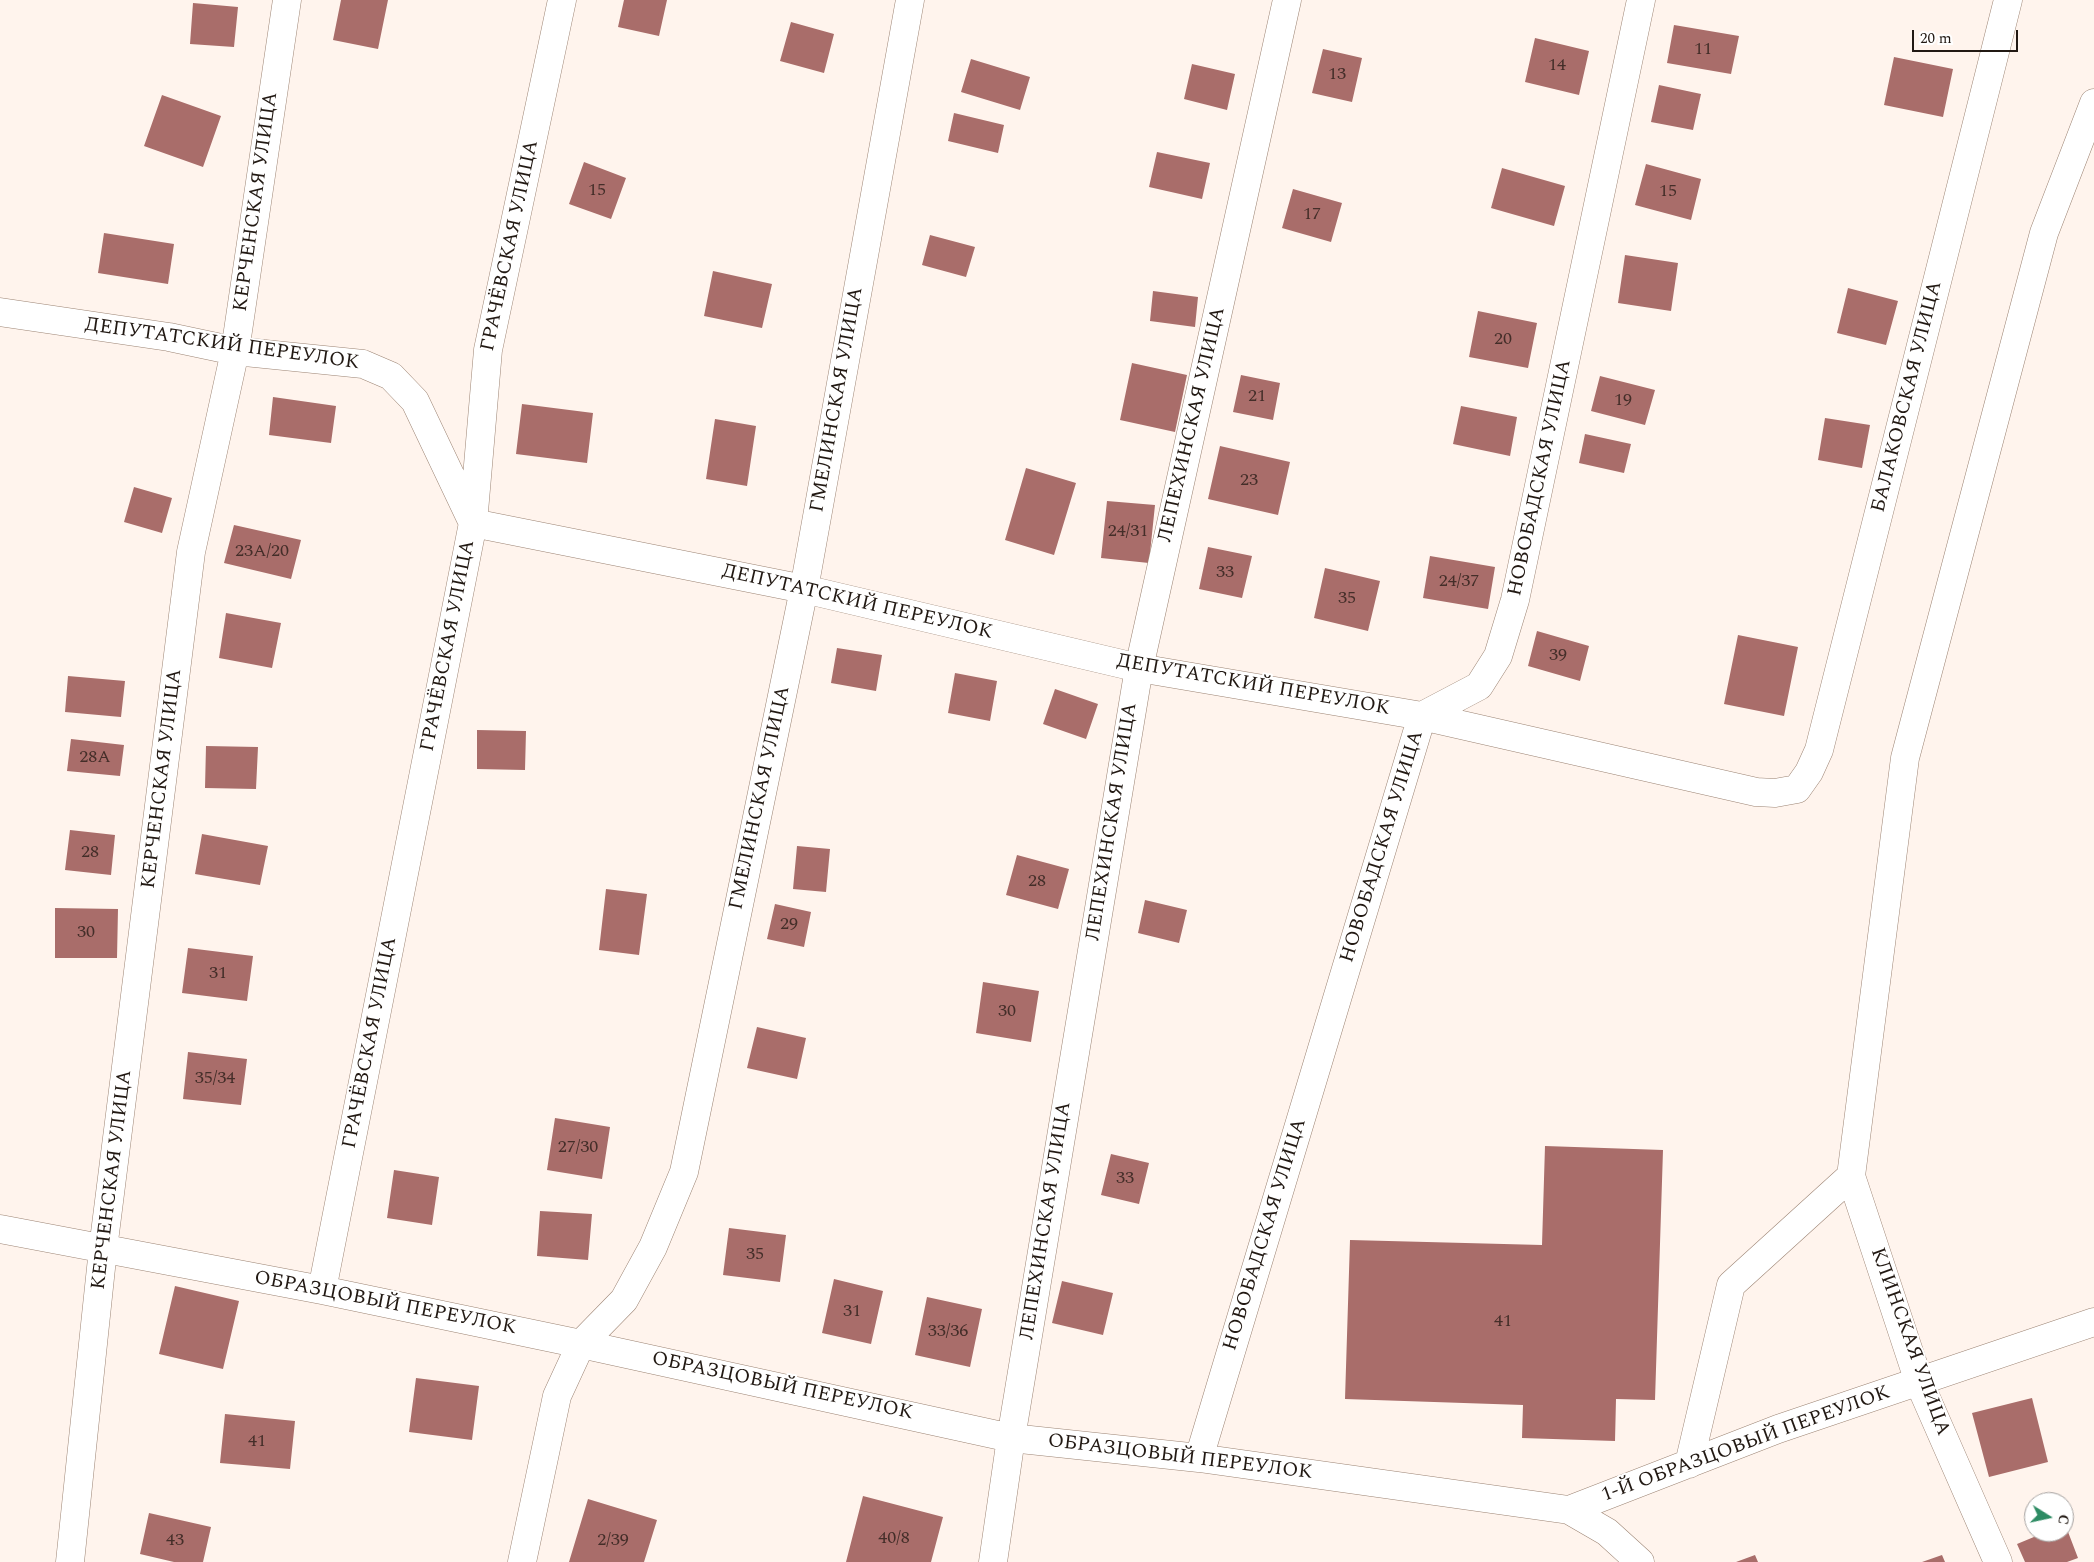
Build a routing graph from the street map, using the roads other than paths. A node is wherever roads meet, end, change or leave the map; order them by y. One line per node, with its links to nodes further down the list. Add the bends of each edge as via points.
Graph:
1 (287, 0): 10 (street, КЕРЧЕНСКАЯ УЛИЦА)
2 (562, 0): 11 (street, ГРАЧЁВСКАЯ УЛИЦА, via 488,350)
3 (910, 0): 12 (street, ГМЕЛИНСКАЯ УЛИЦА)
4 (1287, 0): 13 (street, ЛЕПЕХИНСКАЯ УЛИЦА)
5 (1641, 0): 14 (street, НОВОБАДСКАЯ УЛИЦА, via 1515,600 1498,656 1479,686)
6 (2008, 0): 15 (street, БАЛАКОВСКАЯ УЛИЦА, via 1819,750)
7 (2094, 103): 8 (street)
8 (2083, 151): 16 (street, via 2044,233 1905,758)
9 (0, 312): 10 (street, ДЕПУТАТСКИЙ ПЕРЕУЛОК, via 169,337)
10 (235, 351): 11 (street, ДЕПУТАТСКИЙ ПЕРЕУЛОК, via 363,364 391,376 415,401); 18 (street, КЕРЧЕНСКАЯ УЛИЦА, via 191,552)
11 (473, 523): 12 (street, ДЕПУТАТСКИЙ ПЕРЕУЛОК); 19 (street, ГРАЧЁВСКАЯ УЛИЦА)
12 (804, 589): 13 (street, ДЕПУТАТСКИЙ ПЕРЕУЛОК); 21 (street, ГМЕЛИНСКАЯ УЛИЦА, via 684,1172 653,1247 624,1300)
13 (1139, 668): 14 (street, ДЕПУТАТСКИЙ ПЕРЕУЛОК); 23 (street, ЛЕПЕХИНСКАЯ УЛИЦА)
14 (1422, 716): 15 (street, ДЕПУТАТСКИЙ ПЕРЕУЛОК, via 1756,792 1776,794); 24 (street, НОВОБАДСКАЯ УЛИЦА)
15 (1797, 789)
16 (1851, 1176): 22 (street, КЛИНСКАЯ УЛИЦА); 25 (street, via 1731,1285)
17 (0, 1229): 18 (street, ОБРАЗЦОВЫЙ ПЕРЕУЛОК)
18 (104, 1249): 19 (street, ОБРАЗЦОВЫЙ ПЕРЕУЛОК); 27 (street, КЕРЧЕНСКАЯ УЛИЦА)
19 (322, 1290): 21 (street, ОБРАЗЦОВЫЙ ПЕРЕУЛОК)
20 (2094, 1322): 22 (street, 1-Й ОБРАЗЦОВЫЙ ПЕРЕУЛОК)
21 (581, 1344): 23 (street, ОБРАЗЦОВЫЙ ПЕРЕУЛОК); 28 (street, ГМЕЛИНСКАЯ УЛИЦА, via 557,1396)
22 (1919, 1382): 25 (street, 1-Й ОБРАЗЦОВЫЙ ПЕРЕУЛОК, via 1778,1429); 31 (street, КЛИНСКАЯ УЛИЦА)
23 (1011, 1438): 24 (street, ОБРАЗЦОВЫЙ ПЕРЕУЛОК); 29 (street, ЛЕПЕХИНСКАЯ УЛИЦА)
24 (1198, 1458): 26 (street, ОБРАЗЦОВЫЙ ПЕРЕУЛОК)
25 (1689, 1464): 26 (street, 1-Й ОБРАЗЦОВЫЙ ПЕРЕУЛОК)
26 (1569, 1510): 30 (street, via 1607,1532)
27 (70, 1562)
28 (522, 1562)
29 (993, 1562)
30 (1640, 1562)
31 (1998, 1562)

